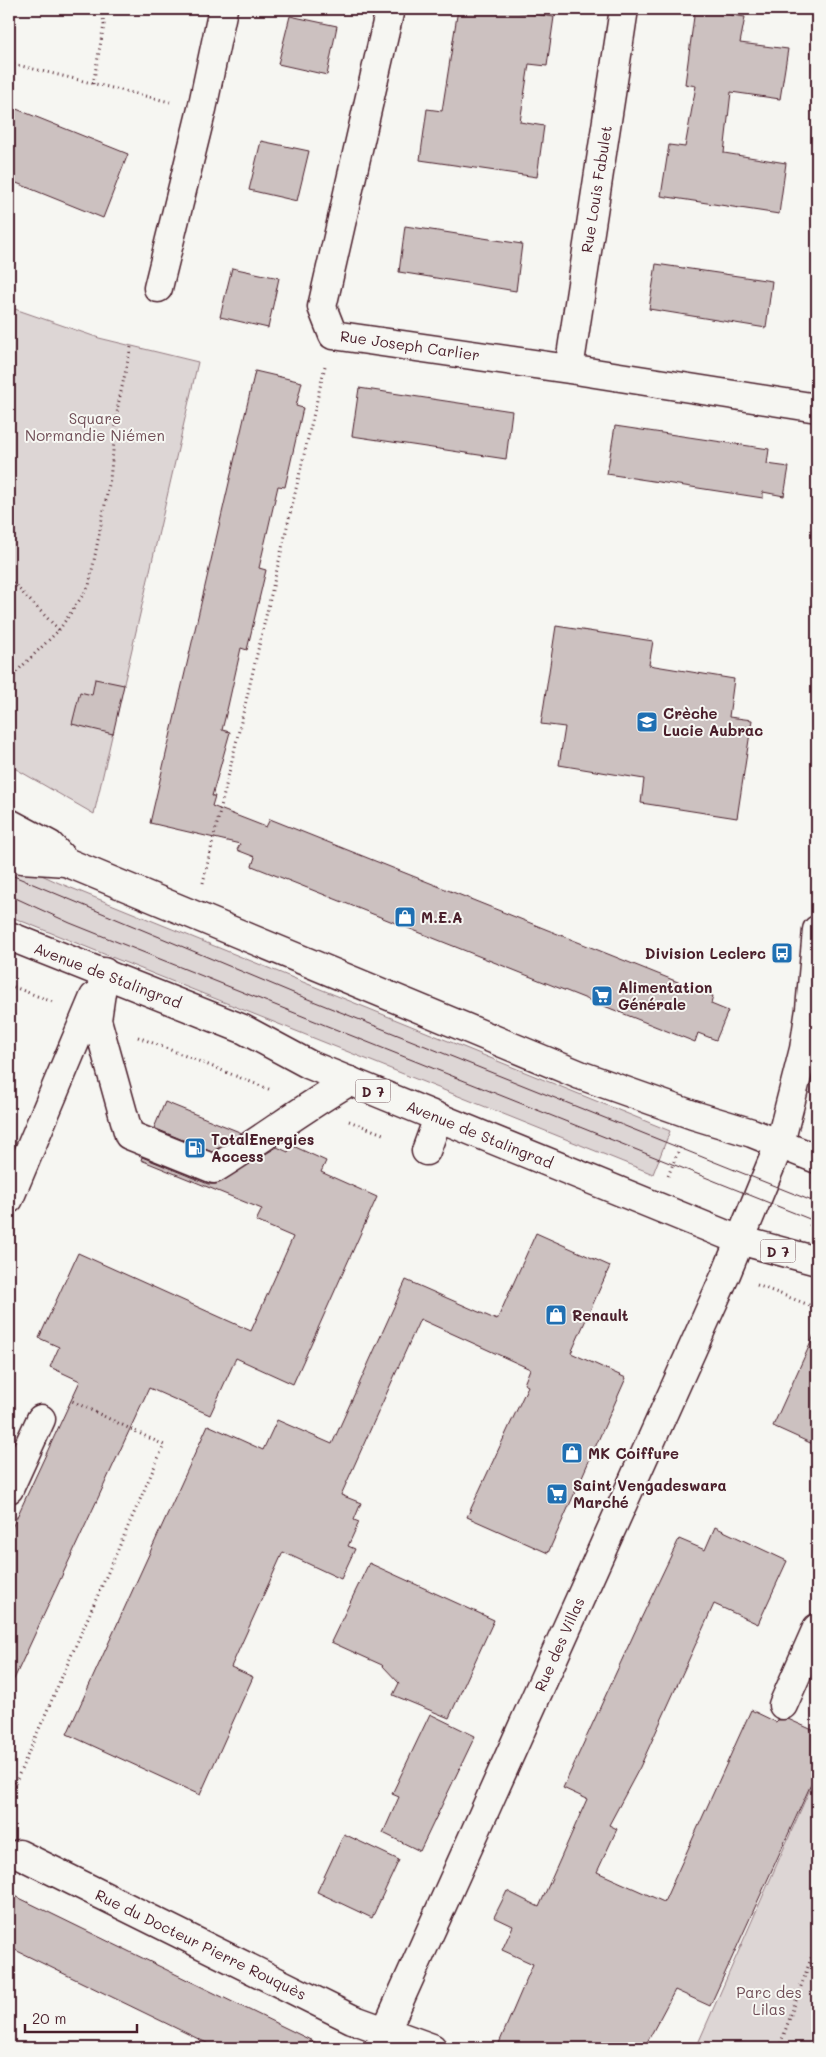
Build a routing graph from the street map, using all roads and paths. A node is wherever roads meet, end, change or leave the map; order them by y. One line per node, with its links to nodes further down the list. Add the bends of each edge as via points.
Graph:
1 (102, 9): 6 (path, via 104,24)
2 (222, 9): 7 (street)
3 (390, 9): 9 (street, Rue Joseph Carlier, via 322,307)
4 (624, 9): 11 (street, Rue Louis Fabulet)
5 (9, 63): 6 (path)
6 (93, 84): 7 (path)
7 (202, 109): 8 (street)
8 (158, 288)
9 (333, 335): 11 (street, Rue Joseph Carlier); 19 (path)
10 (132, 347): 14 (path, via 118,406 110,479 89,586)
11 (569, 369): 12 (street, Rue Joseph Carlier)
12 (817, 408)
13 (9, 579): 14 (path)
14 (59, 630): 15 (path)
15 (9, 679)
16 (9, 823): 18 (street, via 50,844)
17 (9, 852): 18 (street, via 22,859)
18 (66, 862): 19 (street)
19 (196, 915): 24 (street, via 580,1075)
20 (817, 930): 26 (street, Rue des Villas, via 804,1049)
21 (9, 936): 22 (street, Avenue de Stalingrad / D 7)
22 (104, 972): 23 (street, Avenue de Stalingrad / D 7, via 243,1029 310,1065); 23 (street, via 97,1020 129,1135 214,1169 271,1134 309,1105); 29 (street)
23 (350, 1082): 25 (street, Avenue de Stalingrad / D 7)
24 (693, 1115): 26 (street); 30 (path)
25 (438, 1118): 27 (street); 30 (street, Avenue de Stalingrad / D 7)
26 (780, 1143): 28 (street); 31 (street, Rue des Villas)
27 (426, 1151)
28 (817, 1159)
29 (9, 1198)
30 (656, 1206): 31 (street, Avenue de Stalingrad / D 7)
31 (739, 1240): 32 (street, Avenue de Stalingrad / D 7); 42 (street, Rue des Villas)
32 (817, 1261)
33 (41, 1419): 34 (street); 37 (path, via 54,1393 164,1445)
34 (9, 1489)
35 (817, 1628): 36 (street)
36 (783, 1705)
37 (9, 1797)
38 (19, 1854): 42 (street, Rue du Docteur Pierre Rouquès, via 352,2019)
39 (817, 1930): 40 (path)
40 (814, 1950): 41 (path); 44 (path)
41 (817, 1954)
42 (382, 2039): 43 (street, Rue du Docteur Pierre Rouquès)
43 (432, 2048)
44 (780, 2048)

